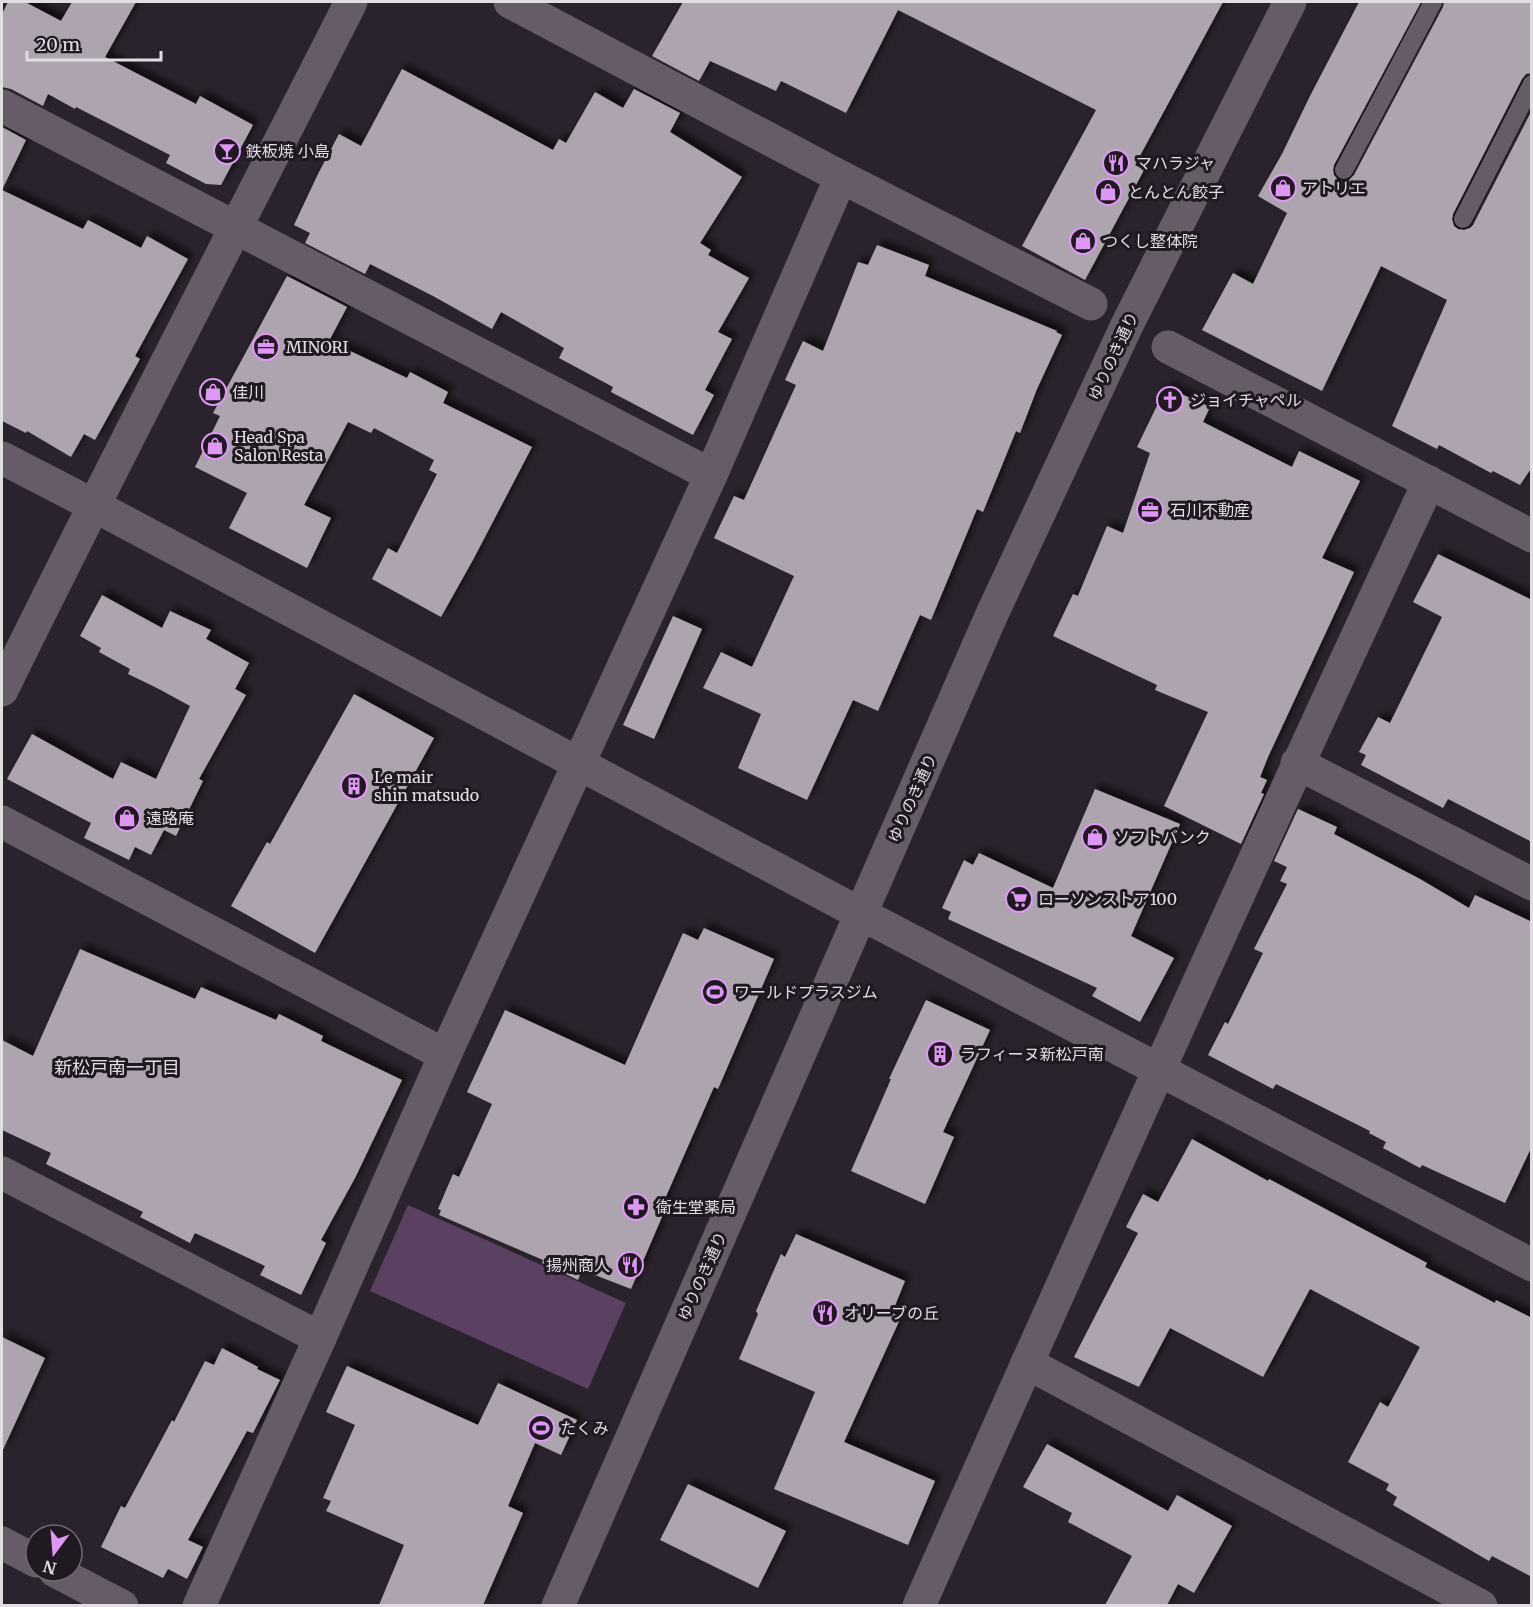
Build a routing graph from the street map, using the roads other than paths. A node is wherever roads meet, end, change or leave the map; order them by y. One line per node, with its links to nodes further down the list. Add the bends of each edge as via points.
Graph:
1 (351, 2): 10 (street)
2 (510, 2): 8 (street)
3 (1290, 2): 23 (street, ゆりのき通り, via 1128,323 992,614)
4 (1433, 2): 7 (lane)
5 (1532, 84): 9 (lane)
6 (2, 106): 10 (street)
7 (1344, 170)
8 (841, 177): 11 (street); 14 (street)
9 (1463, 219)
10 (236, 228): 14 (street); 16 (street)
11 (1091, 304)
12 (1168, 347): 15 (street)
13 (2, 458): 16 (street)
14 (711, 475): 19 (street)
15 (1429, 482): 17 (street); 20 (street)
16 (93, 505): 18 (street); 19 (street)
17 (1532, 536)
18 (2, 690)
19 (580, 763): 23 (street); 24 (street)
20 (1297, 763): 22 (street); 25 (street)
21 (2, 822): 24 (street)
22 (1532, 884)
23 (861, 914): 25 (street); 35 (street, ゆりのき通り)
24 (445, 1055): 28 (street)
25 (1159, 1069): 27 (street); 29 (street)
26 (2, 1173): 28 (street)
27 (1532, 1264)
28 (320, 1338): 34 (street)
29 (1027, 1363): 36 (street); 37 (street)
30 (2, 1543): 31 (street)
31 (24, 1555)
32 (80, 1583): 33 (street)
33 (123, 1605)
34 (199, 1605)
35 (558, 1605)
36 (919, 1605)
37 (1480, 1605)

